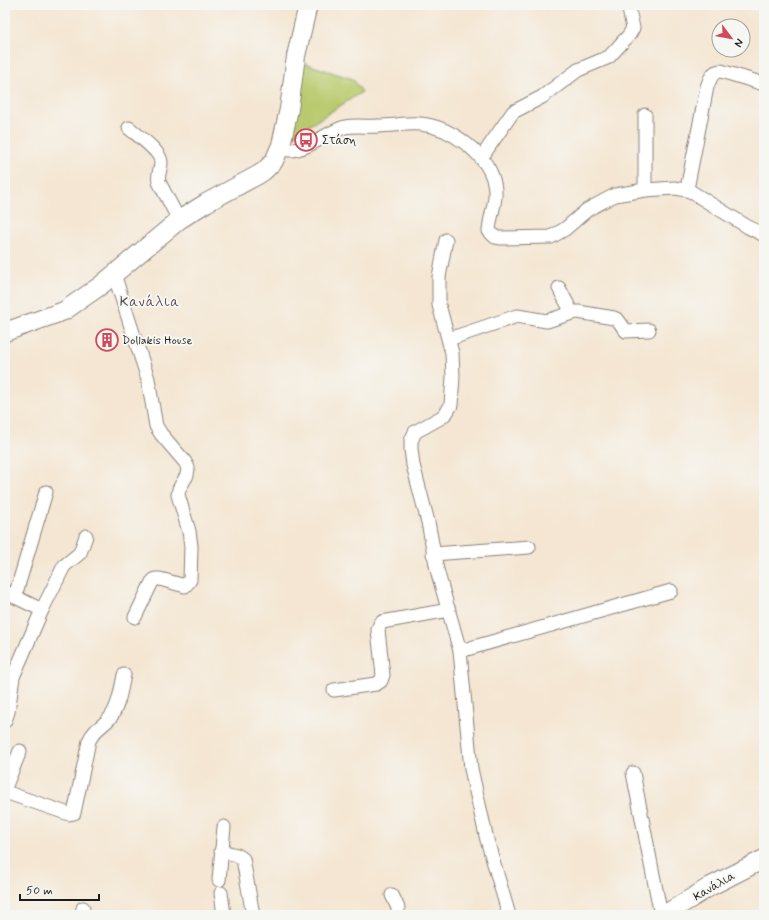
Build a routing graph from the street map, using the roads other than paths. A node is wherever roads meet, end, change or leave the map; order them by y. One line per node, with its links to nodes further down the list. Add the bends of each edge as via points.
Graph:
1 (308, 5): 6 (street, via 296,56 289,109)
2 (628, 5): 7 (street, via 633,28 609,57 578,70 542,97 513,112)
3 (764, 84): 8 (street, via 721,71 712,75 707,87)
4 (645, 115): 9 (street)
5 (129, 128): 10 (street, via 159,155 159,182)
6 (280, 149): 7 (street, via 301,148 348,127 420,124 455,135); 10 (street, via 274,161 264,171)
7 (481, 158): 9 (street, via 491,172 496,194 489,231 500,238 551,237 608,198)
8 (687, 189): 9 (street); 11 (street)
9 (646, 190)
10 (179, 220): 13 (street)
11 (764, 235)
12 (446, 240): 18 (street, via 439,277 439,298 440,312)
13 (114, 274): 17 (street, via 64,311); 27 (street, via 148,379 156,426 188,471 178,489 178,495 189,531 190,580 185,586 155,579)
14 (558, 288): 15 (street)
15 (572, 313): 16 (street, via 612,317 618,320 626,331); 18 (street, via 547,321 517,316)
16 (649, 330)
17 (5, 332)
18 (449, 339): 22 (street, via 453,358 451,405 442,417 415,432 410,449)
19 (46, 492): 24 (street)
20 (86, 536): 25 (street, via 80,553 64,566)
21 (529, 547): 22 (street)
22 (433, 554): 26 (street)
23 (671, 591): 28 (street)
24 (10, 594): 25 (street)
25 (42, 610): 31 (street, via 13,677)
26 (449, 610): 28 (street); 30 (street, via 382,622 378,630 383,675 381,681 376,684)
27 (135, 617)
28 (460, 651): 43 (street, via 471,769 487,840)
29 (124, 675): 35 (street, via 114,711 89,741 74,813 69,814)
30 (334, 690)
31 (5, 721)
32 (20, 751): 34 (street)
33 (633, 773): 44 (street)
34 (5, 788)
35 (5, 792)
36 (224, 827): 37 (street)
37 (221, 851): 40 (street, via 220,887); 41 (street, via 242,859)
38 (764, 859): 45 (street, Κανάλια, via 711,886)
39 (392, 895): 42 (street, via 398,908)
40 (224, 915)
41 (253, 915)
42 (398, 915)
43 (509, 915)
44 (660, 915)
45 (664, 915)

